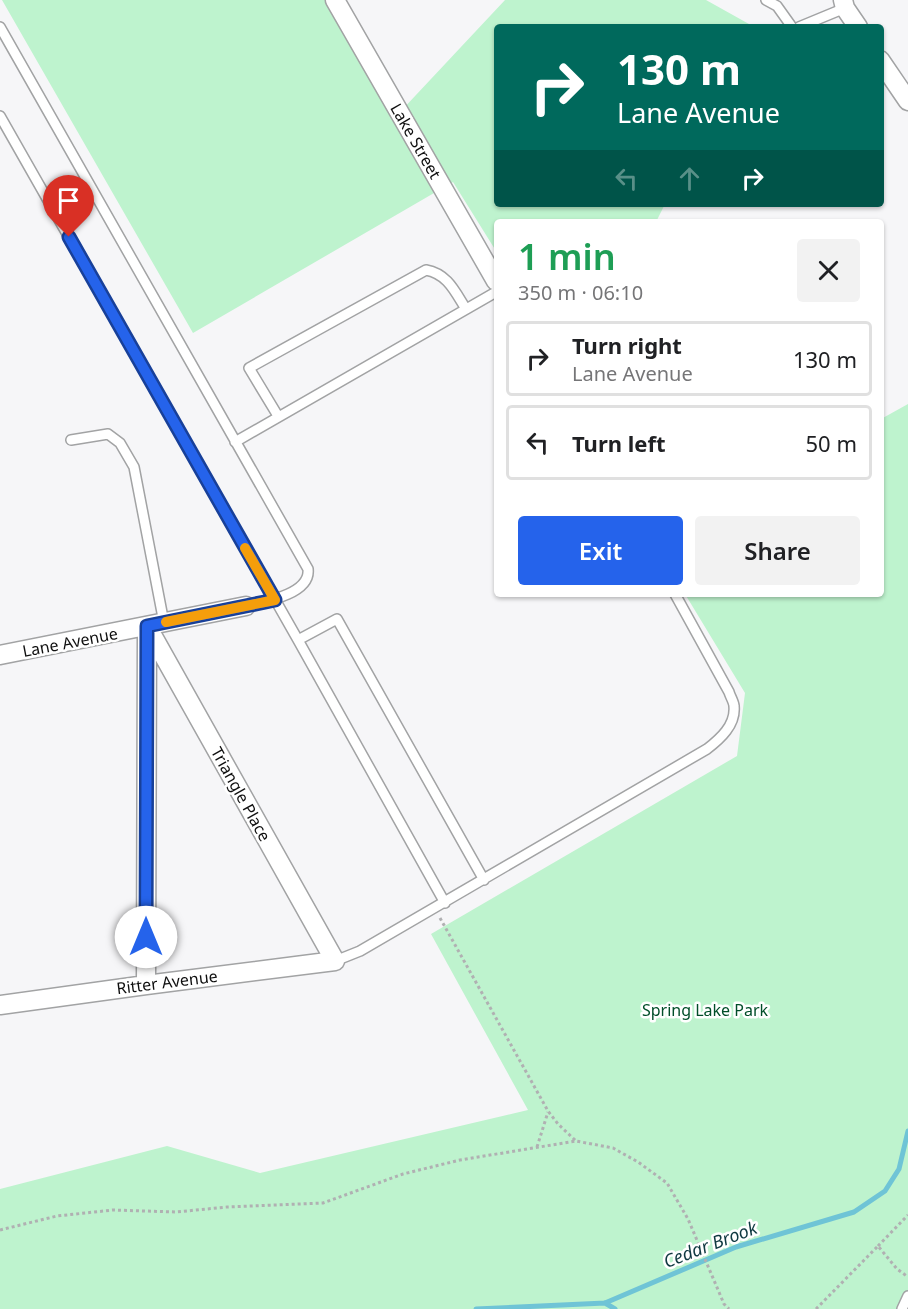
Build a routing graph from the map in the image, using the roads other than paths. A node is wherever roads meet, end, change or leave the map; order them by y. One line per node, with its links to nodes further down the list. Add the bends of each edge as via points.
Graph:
1 (335, 0): 11 (street, Lake Street)
2 (766, 0): 4 (lane, via 777,6)
3 (844, 4): 5 (lane); 6 (street)
4 (790, 24)
5 (804, 24)
6 (856, 24)
7 (0, 27): 16 (lane)
8 (884, 66): 9 (street)
9 (908, 101)
10 (0, 116): 18 (lane)
11 (494, 278)
12 (494, 293): 13 (lane)
13 (466, 309): 14 (lane); 14 (lane, via 448,280 426,270 249,368)
14 (278, 416): 16 (lane)
15 (71, 440): 20 (lane, via 108,434 120,443 134,467)
16 (235, 442): 18 (lane, via 308,569 306,584)
17 (677, 597): 23 (lane, via 729,692 734,706 728,728 707,749)
18 (275, 600): 19 (lane); 21 (lane)
19 (246, 606): 20 (street, Lane Avenue)
20 (155, 625): 22 (street, Lane Avenue); 25 (street, Triangle Place); 26 (street)
21 (298, 640): 23 (lane, via 337,619); 24 (lane)
22 (0, 655)
23 (484, 880): 24 (lane)
24 (445, 903): 25 (lane)
25 (335, 962): 26 (street, Ritter Avenue)
26 (146, 984): 27 (street, Ritter Avenue)
27 (0, 1005)
28 (908, 1296): 29 (lane)
29 (902, 1309)

